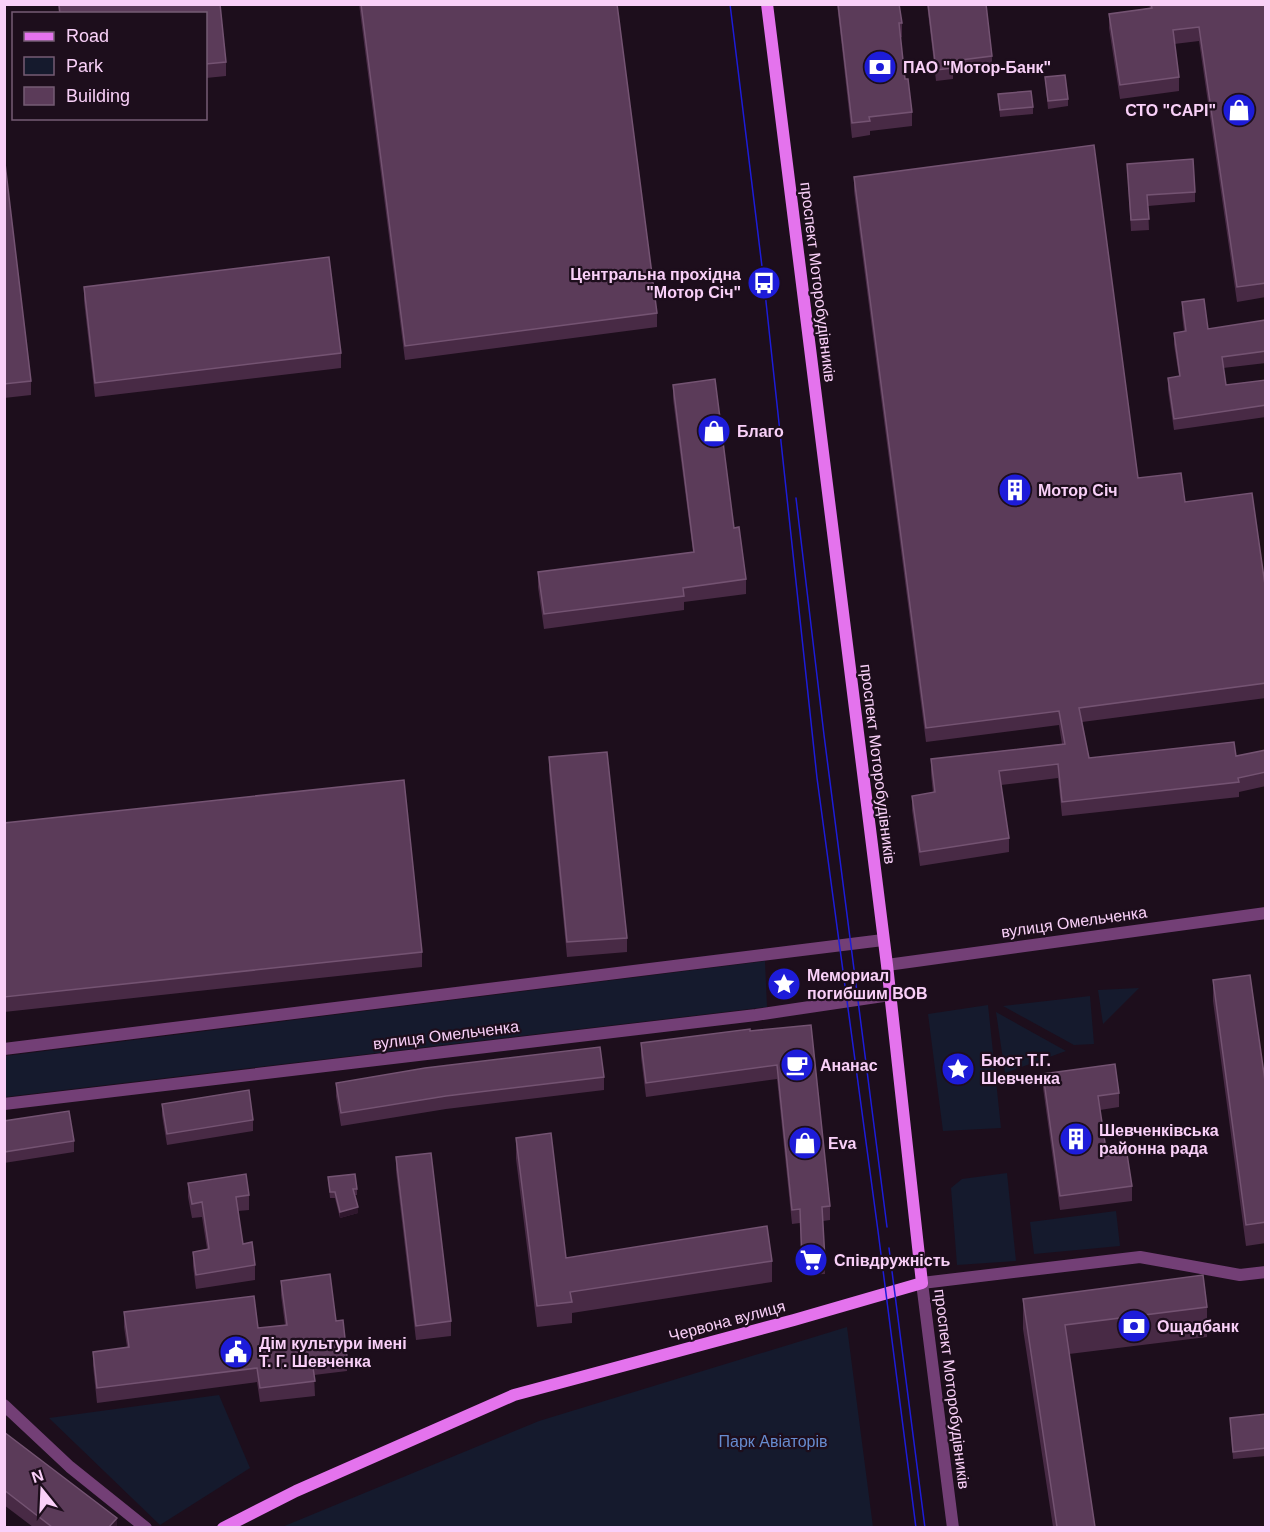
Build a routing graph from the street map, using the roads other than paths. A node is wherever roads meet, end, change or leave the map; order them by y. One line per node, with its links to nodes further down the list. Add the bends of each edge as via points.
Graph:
1 (767, 4): 3 (main road, проспект Моторобудівників)
2 (1266, 913): 4 (street, вулиця Омельченка)
3 (883, 940): 4 (main road, проспект Моторобудівників); 6 (street)
4 (887, 965): 5 (main road, проспект Моторобудівників)
5 (890, 995): 7 (street, вулиця Омельченка, via 745,1016); 9 (main road, проспект Моторобудівників)
6 (4, 1048)
7 (4, 1104)
8 (1266, 1272): 9 (street, Червона вулиця, via 1240,1275 1140,1257)
9 (922, 1283): 12 (main road, Червона вулиця, via 514,1395); 13 (street, проспект Моторобудівників)
10 (4, 1405): 11 (street, via 70,1467)
11 (146, 1527)
12 (223, 1527)
13 (953, 1527)

